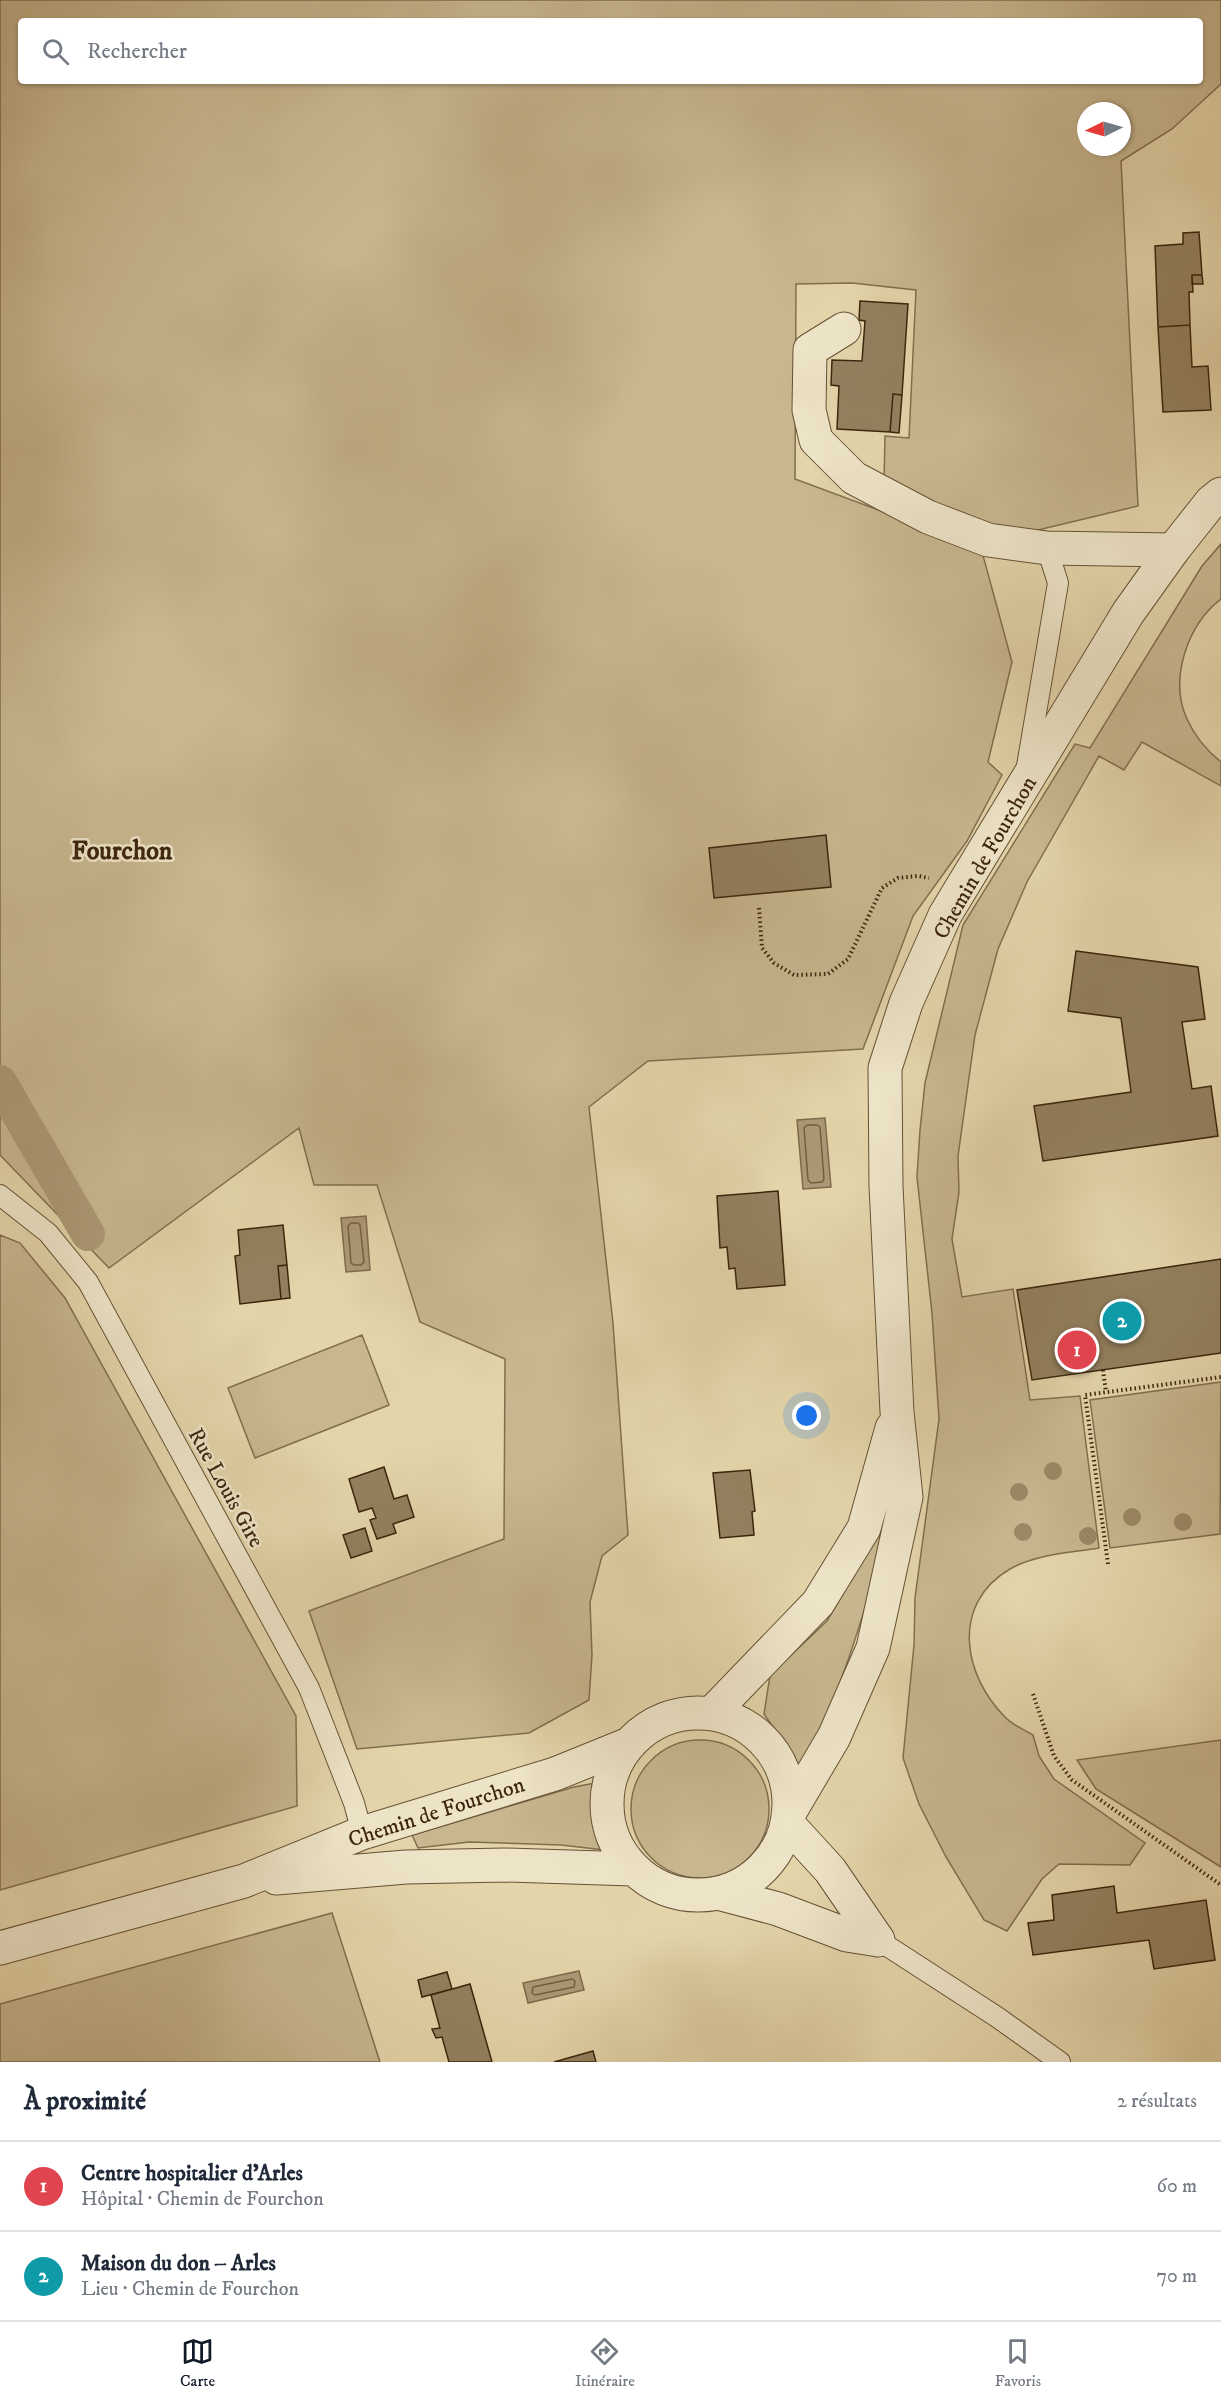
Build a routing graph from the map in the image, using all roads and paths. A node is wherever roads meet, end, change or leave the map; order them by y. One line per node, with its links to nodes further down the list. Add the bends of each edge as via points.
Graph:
1 (844, 329): 3 (street, via 810,350 809,410 816,440 854,478 928,517 988,540)
2 (1221, 494): 4 (street, Chemin de Fourchon)
3 (1047, 548): 4 (street); 5 (lane, via 1058,582)
4 (1173, 550): 5 (street, Chemin de Fourchon, via 1128,613)
5 (1023, 789): 6 (street, Chemin de Fourchon)
6 (965, 884): 7 (path, via 918,876 898,878 882,888 848,959 828,974 794,975 774,963 762,948); 12 (street, Chemin de Fourchon, via 945,915 906,1003 885,1068 886,1186)
7 (759, 908)
8 (0, 1195): 18 (lane, Rue Louis Gire, via 48,1233 88,1282 309,1688)
9 (1103, 1370): 11 (path)
10 (1221, 1377): 11 (path)
11 (1106, 1392): 13 (path, via 1085,1395)
12 (897, 1412): 15 (street, Chemin de Fourchon, via 864,1528 818,1603); 17 (street, Chemin de Fourchon, via 906,1497 873,1647 834,1737)
13 (1108, 1564)
14 (1033, 1694): 21 (path, via 1054,1756 1072,1780)
15 (712, 1713): 16 (street, Chemin de Fourchon, via 682,1714 653,1724); 17 (street, Chemin de Fourchon, via 739,1722 762,1738 778,1761 788,1787)
16 (629, 1744): 18 (street, Chemin de Fourchon, via 555,1774); 19 (street, Chemin de Fourchon, via 614,1767 607,1793 608,1821 617,1846)
17 (788, 1819): 22 (street, Chemin de Fourchon, via 778,1847 762,1868 742,1884); 23 (street, via 830,1870)
18 (362, 1833): 20 (street, Chemin de Fourchon)
19 (633, 1869): 20 (street, Chemin de Fourchon, via 406,1867); 22 (street, Chemin de Fourchon, via 672,1892)
20 (244, 1881): 24 (street, Chemin de Fourchon)
21 (1221, 1885)
22 (718, 1893): 23 (street, via 778,1909 847,1935)
23 (878, 1940): 25 (lane)
24 (0, 1948)
25 (1060, 2062)

